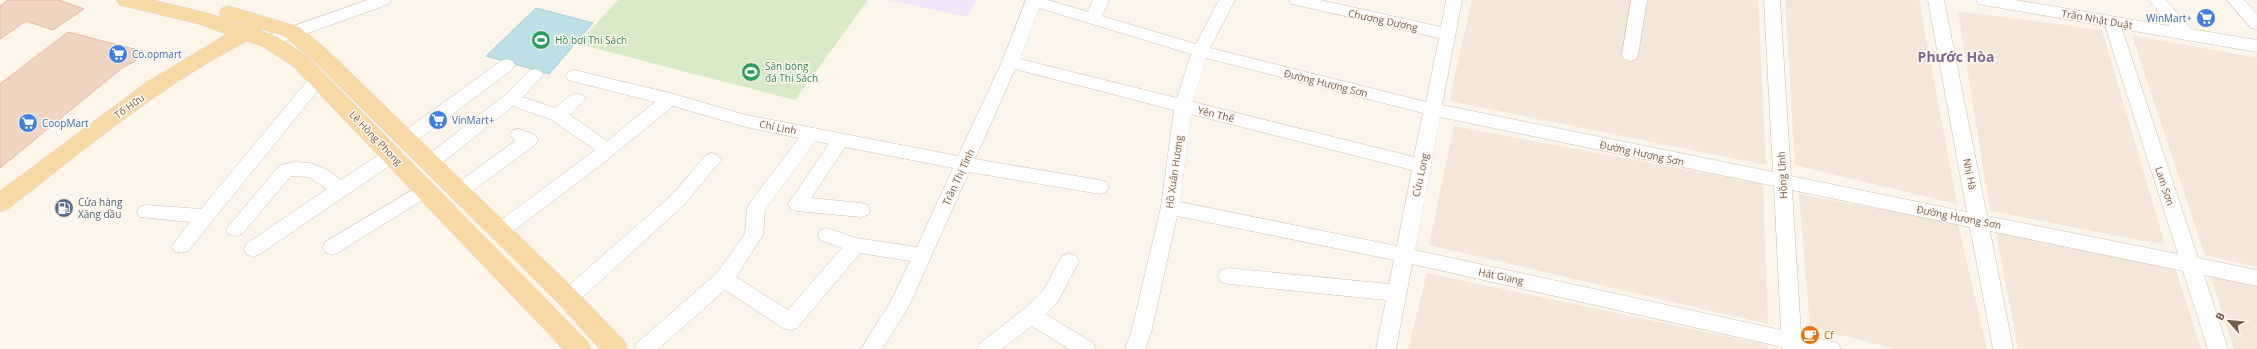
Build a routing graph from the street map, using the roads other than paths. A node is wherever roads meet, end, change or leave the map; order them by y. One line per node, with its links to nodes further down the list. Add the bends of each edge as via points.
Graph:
1 (127, 0): 23 (main road, Lê Hồng Phong, via 204,19)
2 (175, 0): 21 (main road, Lê Hồng Phong)
3 (1033, 0): 18 (street, Đường Hương Sơn); 29 (street, Trần Thị Tính)
4 (1101, 0): 18 (street)
5 (1227, 0): 27 (street, Hồ Xuân Hương)
6 (1297, 0): 16 (street, Chương Dương)
7 (1454, 0): 24 (street, Cửu Long)
8 (1639, 0): 28 (street)
9 (1772, 0): 49 (street, Hồng Lĩnh)
10 (1936, 0): 59 (street, Nhị Hà)
11 (1984, 0): 19 (street, Trần Nhật Duật)
12 (2157, 0): 25 (street)
13 (2235, 0): 20 (street)
14 (2245, 0): 17 (street)
15 (377, 1): 22 (street)
16 (1346, 6): 24 (street, Chương Dương)
17 (2257, 12)
18 (1092, 19): 27 (street, Đường Hương Sơn)
19 (2112, 22): 25 (street, Trần Nhật Duật); 70 (street, Lam Sơn)
20 (2257, 24)
21 (268, 32): 22 (main road, Lê Hồng Phong); 23 (main road, Lê Hồng Phong); 33 (main road, Lê Hồng Phong)
22 (292, 32): 43 (main road, Lê Hồng Phong, via 318,53)
23 (246, 33): 54 (main road, Tố Hữu, via 202,56 150,91)
24 (1447, 34): 38 (street, Cửu Long)
25 (2187, 35): 26 (street, Trần Nhật Duật)
26 (2257, 46)
27 (1200, 51): 37 (street, Hồ Xuân Hương); 38 (street, Đường Hương Sơn)
28 (1630, 55)
29 (1010, 62): 37 (street, Yên Thế); 47 (street, Trần Thị Tính)
30 (507, 65): 43 (street)
31 (535, 75): 36 (street)
32 (574, 76): 35 (street, Chí Linh)
33 (318, 79): 43 (main road, Lê Hồng Phong); 58 (street)
34 (577, 99): 39 (street)
35 (670, 99): 40 (street, Chí Linh, via 746,121); 44 (street)
36 (511, 100): 39 (street); 46 (street)
37 (1183, 106): 48 (street, Yên Thế); 55 (street, Hồ Xuân Hương)
38 (1434, 110): 48 (street, Cửu Long); 49 (street, Đường Hương Sơn)
39 (558, 116): 44 (street)
40 (811, 134): 42 (street, Chí Linh); 73 (street, via 756,209 754,234)
41 (519, 135): 53 (street, via 529,140)
42 (841, 140): 47 (street, Chí Linh); 56 (street, via 797,204)
43 (399, 147): 46 (main road, Lê Hồng Phong); 51 (main road, Lê Hồng Phong); 52 (street)
44 (607, 150): 61 (street)
45 (712, 160): 75 (street, via 678,199)
46 (430, 162): 53 (main road, Lê Hồng Phong)
47 (964, 164): 50 (street, Chí Linh); 67 (street, Trần Thị Tính)
48 (1422, 166): 68 (street, Cửu Long)
49 (1782, 181): 59 (street, Đường Hương Sơn); 77 (street, Hồng Lĩnh)
50 (1100, 188)
51 (426, 189): 65 (street); 78 (main road, Lê Hồng Phong)
52 (340, 190): 60 (street, via 317,171 298,168 286,170); 66 (street)
53 (459, 191): 61 (main road, Lê Hồng Phong)
54 (0, 203)
55 (1170, 207): 68 (street, Hát Giang); 84 (street, Hồ Xuân Hương)
56 (861, 210)
57 (146, 212): 58 (street)
58 (205, 216): 64 (street)
59 (1978, 221): 70 (street, Đường Hương Sơn); 87 (street, Nhị Hà)
60 (235, 229)
61 (500, 231): 75 (main road, Lê Hồng Phong)
62 (827, 235): 63 (street)
63 (856, 245): 67 (street); 73 (street, via 790,322)
64 (181, 246)
65 (332, 247)
66 (253, 249)
67 (922, 255): 81 (street, Trần Thị Tính, via 894,316)
68 (1404, 255): 74 (street, Cửu Long); 77 (street, Hát Giang)
69 (1069, 262): 76 (street, via 1050,297)
70 (2191, 264): 72 (street, Đường Hương Sơn); 88 (street, Lam Sơn)
71 (1228, 276): 74 (street)
72 (2257, 278)
73 (724, 279): 80 (street)
74 (1397, 293): 85 (street, Cửu Long)
75 (568, 298): 79 (main road, Lê Hồng Phong)
76 (1031, 315): 82 (street); 83 (street)
77 (1791, 344): 86 (street, Hát Giang)
78 (579, 349)
79 (616, 349)
80 (644, 349)
81 (871, 349)
82 (987, 349)
83 (1086, 349)
84 (1135, 349)
85 (1386, 349)
86 (1831, 349)
87 (2003, 349)
88 (2218, 349)

